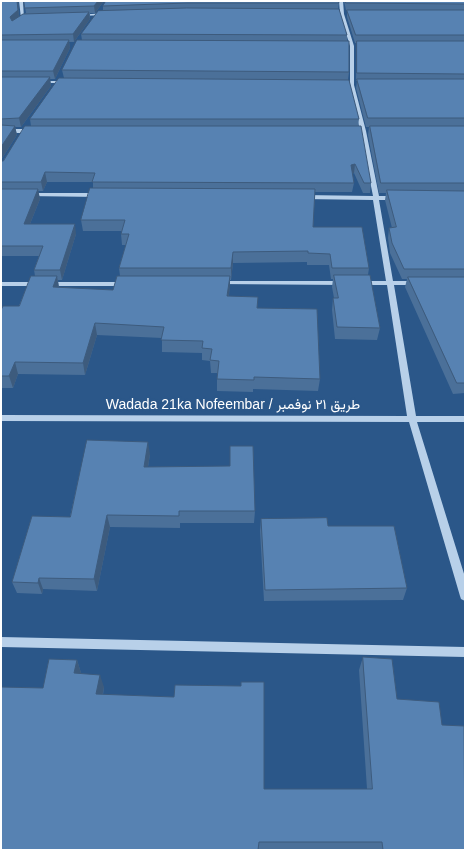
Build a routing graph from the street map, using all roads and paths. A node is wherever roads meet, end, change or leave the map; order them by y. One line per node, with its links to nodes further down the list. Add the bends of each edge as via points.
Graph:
1 (20, 1): 11 (street)
2 (341, 1): 7 (street)
3 (103, 8): 4 (street)
4 (98, 14): 5 (street); 9 (street); 13 (street)
5 (112, 14)
6 (333, 14): 7 (street)
7 (342, 14): 8 (street); 15 (street)
8 (352, 14)
9 (70, 15)
10 (33, 17): 11 (street)
11 (23, 18): 12 (street)
12 (19, 22)
13 (92, 22)
14 (342, 46): 15 (street)
15 (352, 46): 16 (street); 22 (street)
16 (362, 46)
17 (62, 74): 19 (street)
18 (30, 82): 19 (street)
19 (58, 82): 20 (street); 24 (street)
20 (78, 82)
21 (342, 85): 22 (street)
22 (352, 85): 23 (street); 30 (street)
23 (361, 85)
24 (53, 90)
25 (30, 123): 27 (street)
26 (1, 130): 27 (street)
27 (24, 131): 28 (street); 32 (street)
28 (44, 131)
29 (353, 131): 30 (street)
30 (363, 131): 31 (street); 36 (street)
31 (373, 131)
32 (20, 138)
33 (21, 195): 34 (street)
34 (110, 196)
35 (297, 197): 36 (street)
36 (376, 198): 37 (street); 39 (street)
37 (405, 198)
38 (211, 283): 39 (street)
39 (390, 283): 40 (street); 44 (street)
40 (428, 283)
41 (1, 284): 42 (street)
42 (131, 284)
43 (1, 418): 44 (street, Wadada 21ka Nofeembar / طريق ٢١ نوفمبر)
44 (412, 419): 45 (street, Wadada 21ka Nofeembar / طريق ٢١ نوفمبر); 46 (street)
45 (465, 419)
46 (465, 596)
47 (1, 642): 48 (street)
48 (465, 652)

